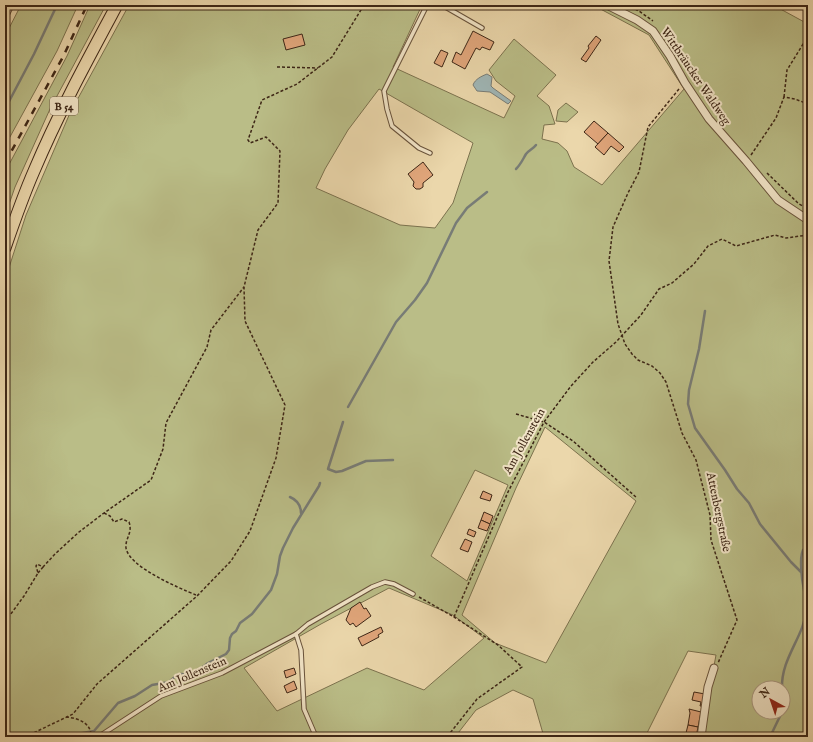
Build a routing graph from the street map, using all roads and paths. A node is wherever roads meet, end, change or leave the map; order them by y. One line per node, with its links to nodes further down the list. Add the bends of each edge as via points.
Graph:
1 (10, 5): 7 (lane)
2 (117, 5): 21 (main road, B 54, via 52,131)
3 (364, 5): 11 (path, via 332,57)
4 (427, 5): 15 (lane, via 384,91 392,126 419,148)
5 (442, 5): 8 (lane)
6 (607, 5): 12 (street, Wittbräucker Waldweg, via 653,31)
7 (5, 19)
8 (482, 28)
9 (808, 36): 13 (path, via 787,70)
10 (277, 67): 11 (path)
11 (318, 68): 22 (path, via 297,84 262,100 248,140 250,143 266,137 280,151 278,203 258,230)
12 (685, 83): 16 (street, Wittbräucker Waldweg, via 709,119); 23 (path, via 648,127 639,172 613,227 609,261)
13 (784, 97): 14 (path); 16 (path, via 776,118)
14 (808, 104)
15 (430, 152)
16 (746, 161): 19 (street, Wittbräucker Waldweg, via 778,200)
17 (767, 173): 18 (path, via 799,204)
18 (808, 209)
19 (808, 220)
20 (808, 235): 23 (path, Am Jollenstein, via 786,238 774,235 736,246 722,239 708,246 694,264 672,283 659,289 641,315)
21 (5, 248)
22 (244, 287): 27 (path, via 211,330 208,347 166,423 163,449 151,480); 31 (path, via 245,322 285,405 276,458 250,531 231,561)
23 (621, 335): 25 (path, Am Jollenstein, via 571,386); 35 (path, Attenbergstraße, via 632,354 638,360 652,366 666,382 682,433 696,460 710,515 711,540 737,620)
24 (516, 414): 25 (path)
25 (544, 422): 26 (path, via 573,441); 32 (path, Am Jollenstein, via 508,492)
26 (637, 498)
27 (104, 513): 28 (path, via 60,549); 31 (path, via 114,522 122,519 129,522 126,550 134,562)
28 (43, 567): 29 (path); 29 (path, via 37,564)
29 (38, 572): 33 (path)
30 (413, 594): 32 (path); 34 (lane, Am Jollenstein, via 384,582 308,624)
31 (197, 596): 36 (path, via 98,684 73,714)
32 (454, 617): 41 (path, via 498,645 522,667 477,699)
33 (5, 622)
34 (296, 634): 39 (lane, Am Jollenstein, via 222,673 161,696); 40 (lane, via 301,650 304,709)
35 (715, 668): 42 (street, via 708,687)
36 (65, 717): 37 (path); 38 (path, via 75,718 86,724 91,732)
37 (25, 737)
38 (90, 737)
39 (98, 737)
40 (316, 737)
41 (447, 737)
42 (701, 737)

